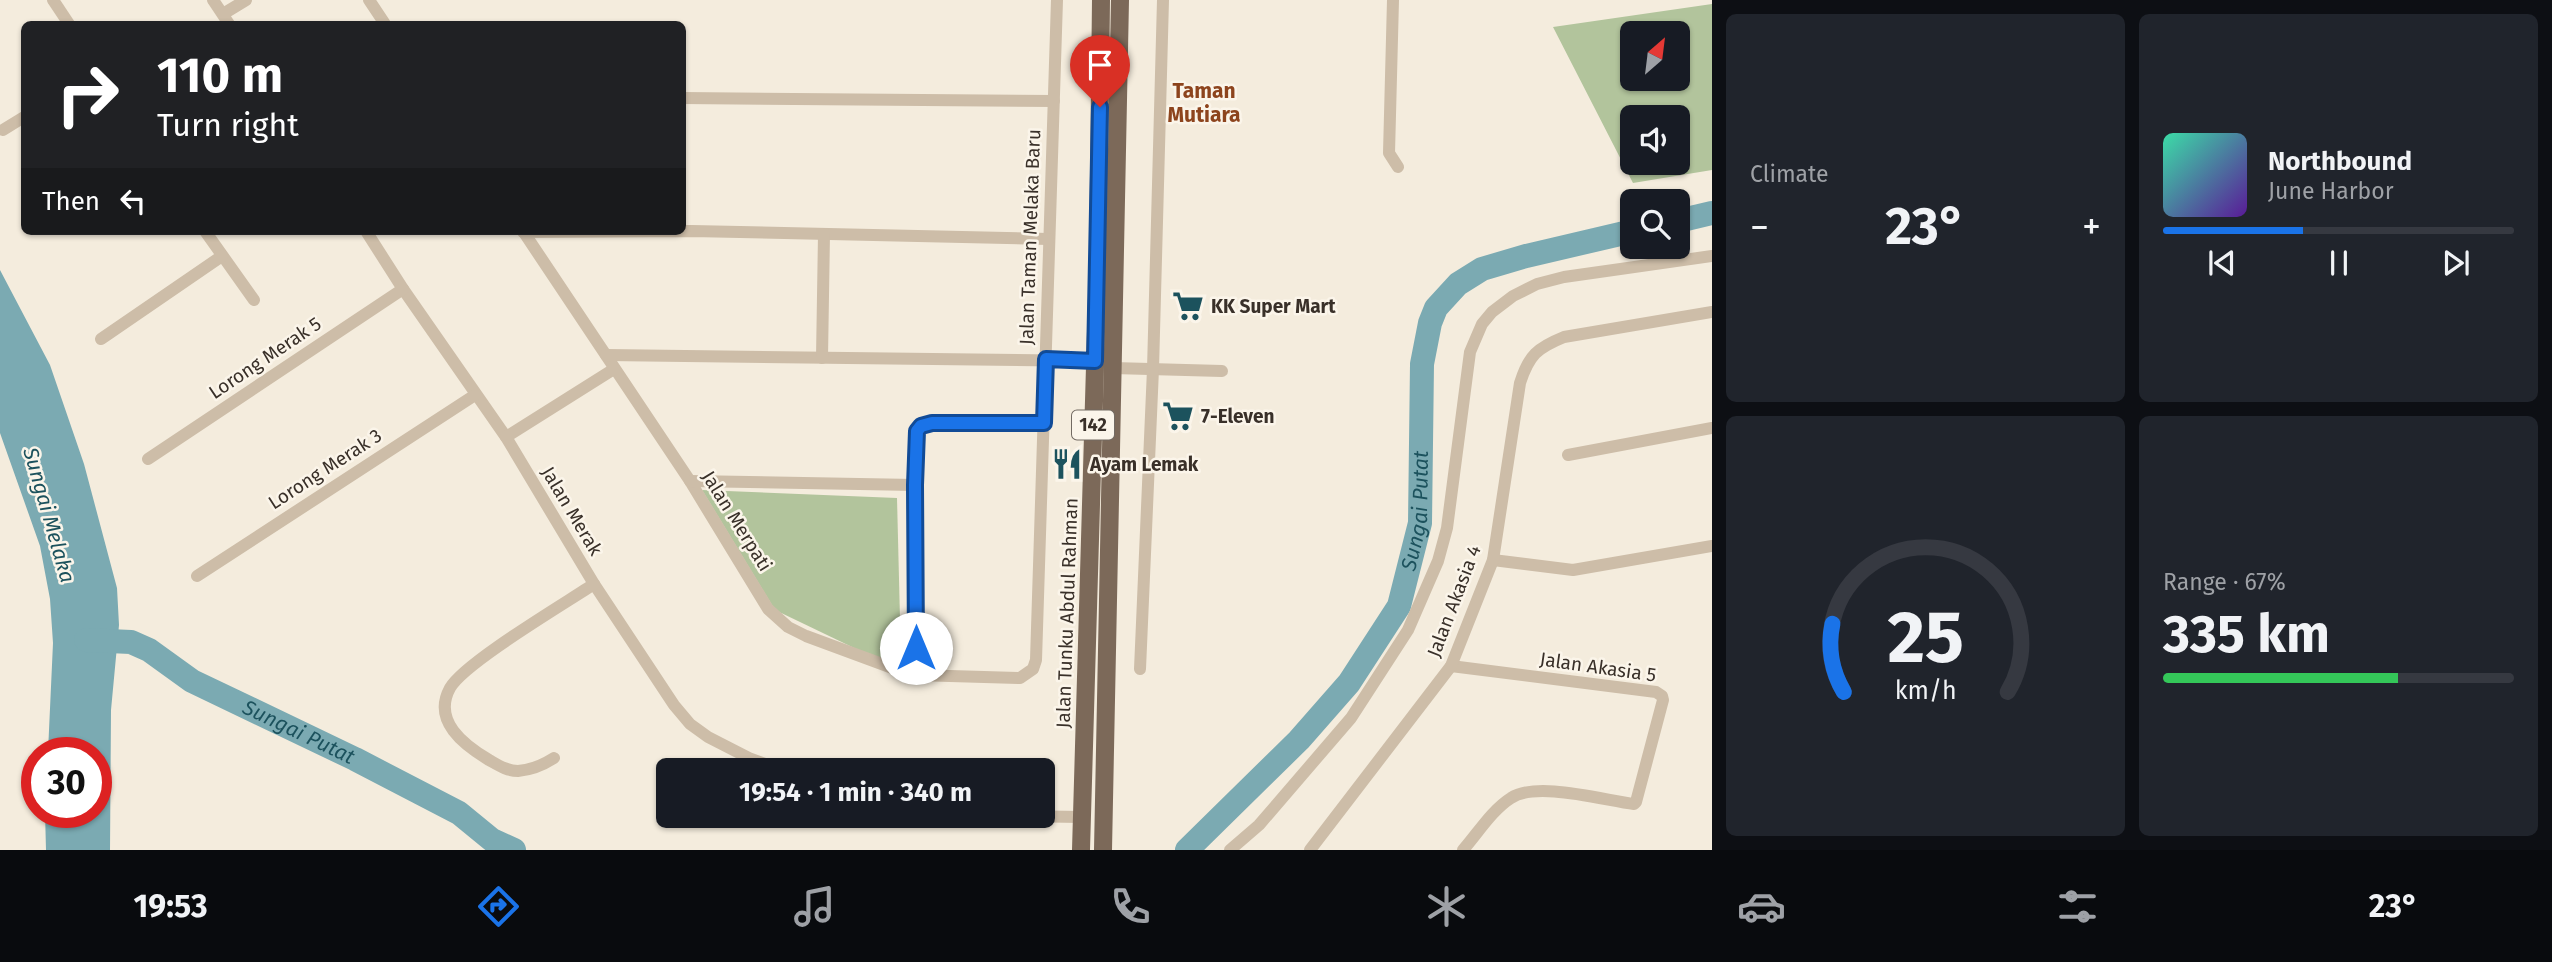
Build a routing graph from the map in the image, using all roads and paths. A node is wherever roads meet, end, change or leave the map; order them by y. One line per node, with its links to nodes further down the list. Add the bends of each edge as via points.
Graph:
1 (53, 0): 11 (street)
2 (213, 0): 10 (street)
3 (246, 0): 10 (street)
4 (369, 0): 12 (street)
5 (1057, 0): 14 (street, Jalan Taman Melaka Baru)
6 (1101, 0): 33 (main road, Jalan Tunku Abdul Rahman / 142)
7 (1120, 0): 34 (main road, Jalan Tunku Abdul Rahman / 142)
8 (1163, 0): 36 (street)
9 (1393, 0): 17 (street, via 1389,153)
10 (226, 19)
11 (67, 21)
12 (383, 21)
13 (686, 98): 14 (street)
14 (1054, 101): 23 (street, Jalan Taman Melaka Baru)
15 (21, 119): 16 (street)
16 (3, 130)
17 (1398, 167)
18 (686, 231): 19 (street)
19 (824, 234): 23 (street); 31 (street)
20 (208, 235): 24 (street)
21 (369, 235): 26 (street, Jalan Merak)
22 (525, 235): 30 (street, Jalan Merpati)
23 (1049, 239): 32 (street, Jalan Taman Melaka Baru)
24 (222, 256): 27 (street); 29 (street)
25 (1712, 256): 60 (street, via 1537,284 1513,296 1482,324 1470,352 1447,528 1408,630 1351,718 1259,825)
26 (403, 289): 38 (street, Jalan Merak); 43 (street, Lorong Merak 5)
27 (254, 300)
28 (1712, 312): 47 (street, Jalan Akasia 4, via 1564,337 1543,345 1527,363)
29 (101, 339)
30 (606, 355): 31 (street); 35 (street, Jalan Merpati)
31 (822, 358): 32 (street)
32 (1046, 359): 33 (street); 39 (street, Jalan Taman Melaka Baru)
33 (1095, 361): 57 (main road, Jalan Tunku Abdul Rahman / 142)
34 (1113, 368): 36 (street); 59 (main road, Jalan Tunku Abdul Rahman / 142)
35 (614, 369): 41 (street); 44 (street, Jalan Merpati)
36 (1153, 369): 37 (street); 51 (street)
37 (1222, 371)
38 (475, 395): 41 (street, Jalan Merak); 48 (street, Lorong Merak 3)
39 (1044, 423): 45 (street, via 925,423 917,431); 53 (street, Jalan Taman Melaka Baru, via 1036,660 1033,669)
40 (1712, 428): 42 (street)
41 (506, 437): 49 (street, Jalan Merak)
42 (1568, 455)
43 (148, 459)
44 (690, 481): 45 (street); 52 (street, Jalan Merpati, via 776,618 806,636)
45 (915, 485): 52 (street)
46 (1712, 546): 47 (street, via 1573,570)
47 (1493, 560): 50 (street, Jalan Akasia 4)
48 (197, 576)
49 (594, 584): 54 (street, via 458,677 446,697 451,729 469,748 504,769 532,768); 55 (street, Jalan Merak, via 690,724)
50 (1451, 666): 61 (street, Jalan Akasia 4); 62 (street, Jalan Akasia 5, via 1656,692 1663,701 1634,804 1529,791 1500,807)
51 (1140, 669)
52 (916, 675): 53 (street, Jalan Merpati)
53 (1020, 678)
54 (554, 758)
55 (752, 758)
56 (1055, 817): 57 (street)
57 (1081, 817): 58 (main road, Jalan Tunku Abdul Rahman / 142)
58 (1081, 850)
59 (1103, 850)
60 (1230, 850)
61 (1310, 850)
62 (1463, 850)

